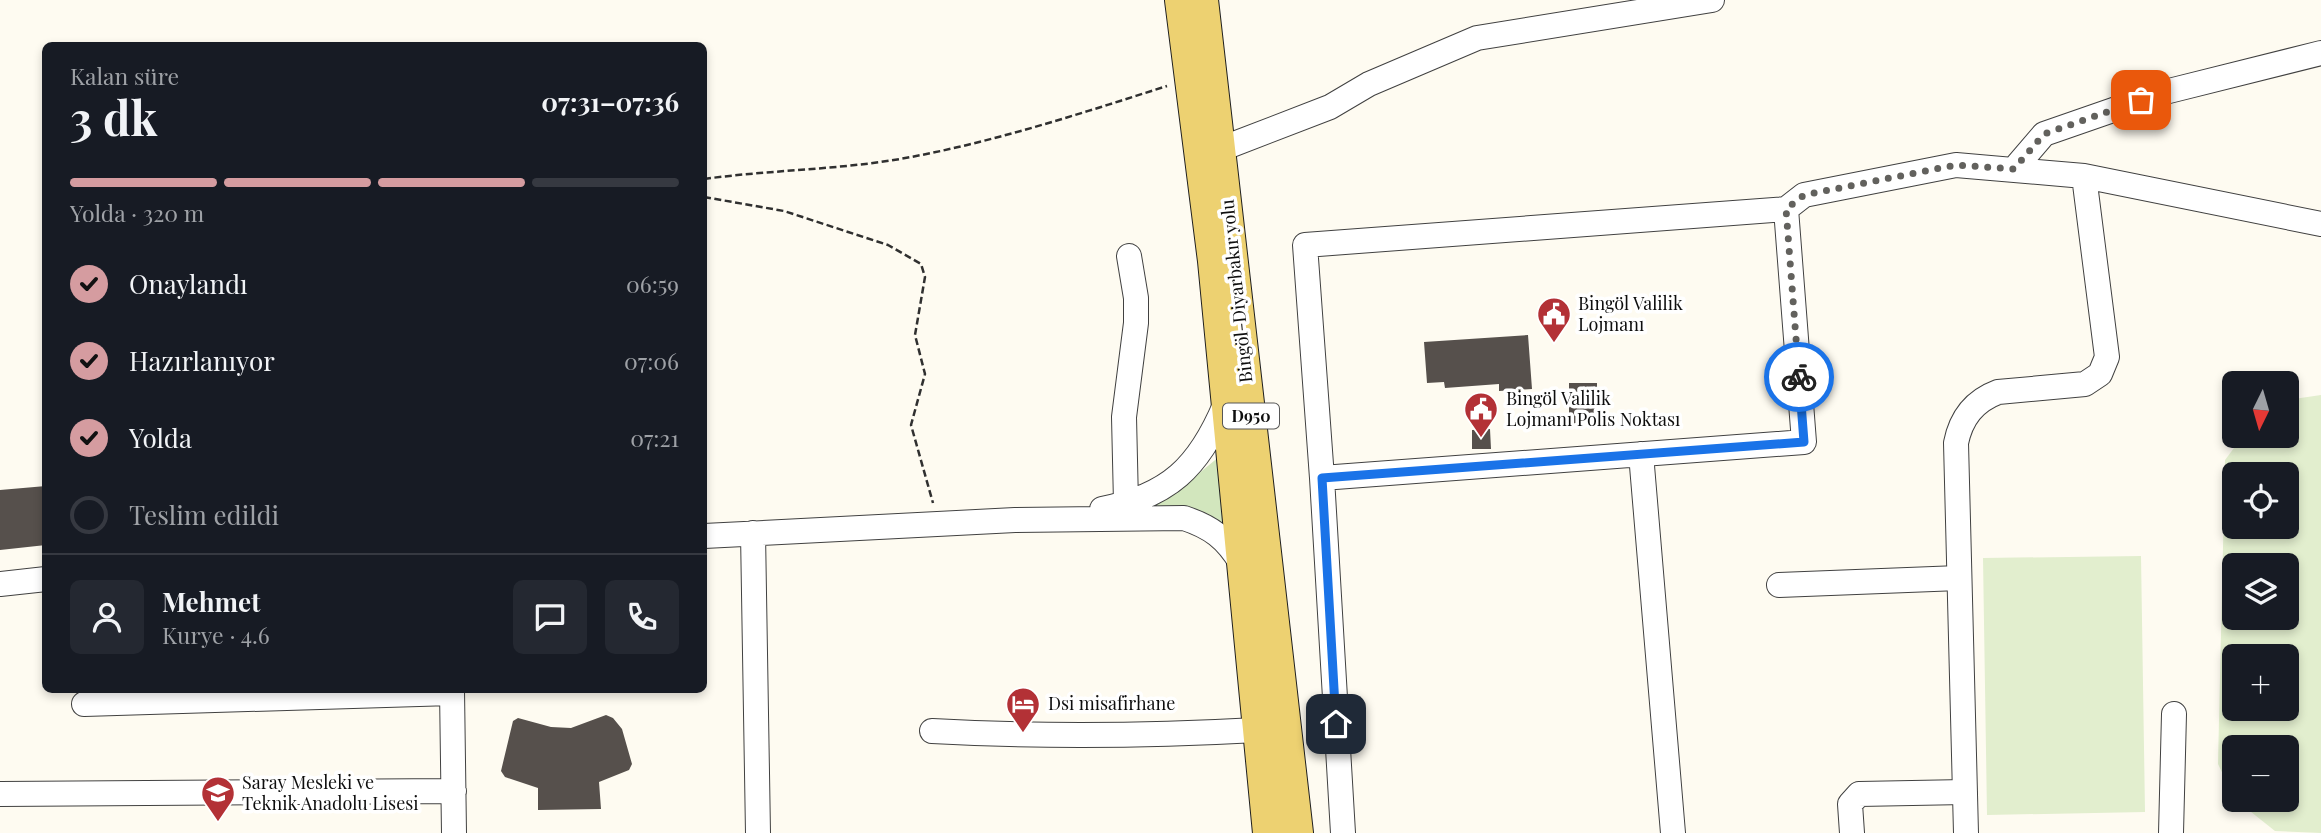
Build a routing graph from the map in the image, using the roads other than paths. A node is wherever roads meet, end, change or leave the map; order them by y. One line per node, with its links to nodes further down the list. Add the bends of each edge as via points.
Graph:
1 (1180, 0): 11 (main road, Bingöl-Diyarbakır yolu / D950)
2 (1203, 0): 5 (main road, Bingöl-Diyarbakır yolu / D950)
3 (1712, 0): 5 (street, via 1477,37 1369,84 1330,107)
4 (2321, 53): 6 (street, via 2165,92 2044,134)
5 (1221, 149): 35 (main road, Bingöl-Diyarbakır yolu / D950)
6 (2014, 169): 7 (street); 8 (street, via 1956,165 1804,195)
7 (2084, 176): 9 (street); 19 (street, via 2107,357 2100,374 2085,384 1998,392 1967,414 1956,443)
8 (1786, 209): 12 (street, via 1804,442); 13 (street, via 1305,244)
9 (2321, 223)
10 (1129, 256): 14 (street, via 1136,323 1124,417)
11 (1226, 405): 14 (street, via 1204,450 1177,480); 18 (main road, Bingöl-Diyarbakır yolu / D950)
12 (1641, 454): 13 (street); 37 (street)
13 (1322, 478): 36 (street)
14 (1126, 503): 15 (street)
15 (1015, 520): 16 (street); 18 (street, via 1184,518 1221,535)
16 (753, 533): 17 (street); 33 (street)
17 (707, 536)
18 (1241, 562): 27 (main road, Bingöl-Diyarbakır yolu / D950)
19 (1959, 578): 22 (street); 30 (street)
20 (42, 579): 21 (street)
21 (0, 584)
22 (1779, 585)
23 (395, 693): 25 (street)
24 (452, 693): 29 (street)
25 (84, 704)
26 (2174, 714): 40 (street)
27 (1257, 730): 28 (street, via 1107,736); 34 (main road, Bingöl-Diyarbakır yolu / D950)
28 (932, 731)
29 (454, 791): 31 (street); 32 (street)
30 (1965, 792): 38 (street, via 1859,794 1850,804); 39 (street)
31 (0, 794)
32 (454, 833)
33 (758, 833)
34 (1268, 833)
35 (1298, 833)
36 (1343, 833)
37 (1673, 833)
38 (1852, 833)
39 (1966, 833)
40 (2171, 833)

